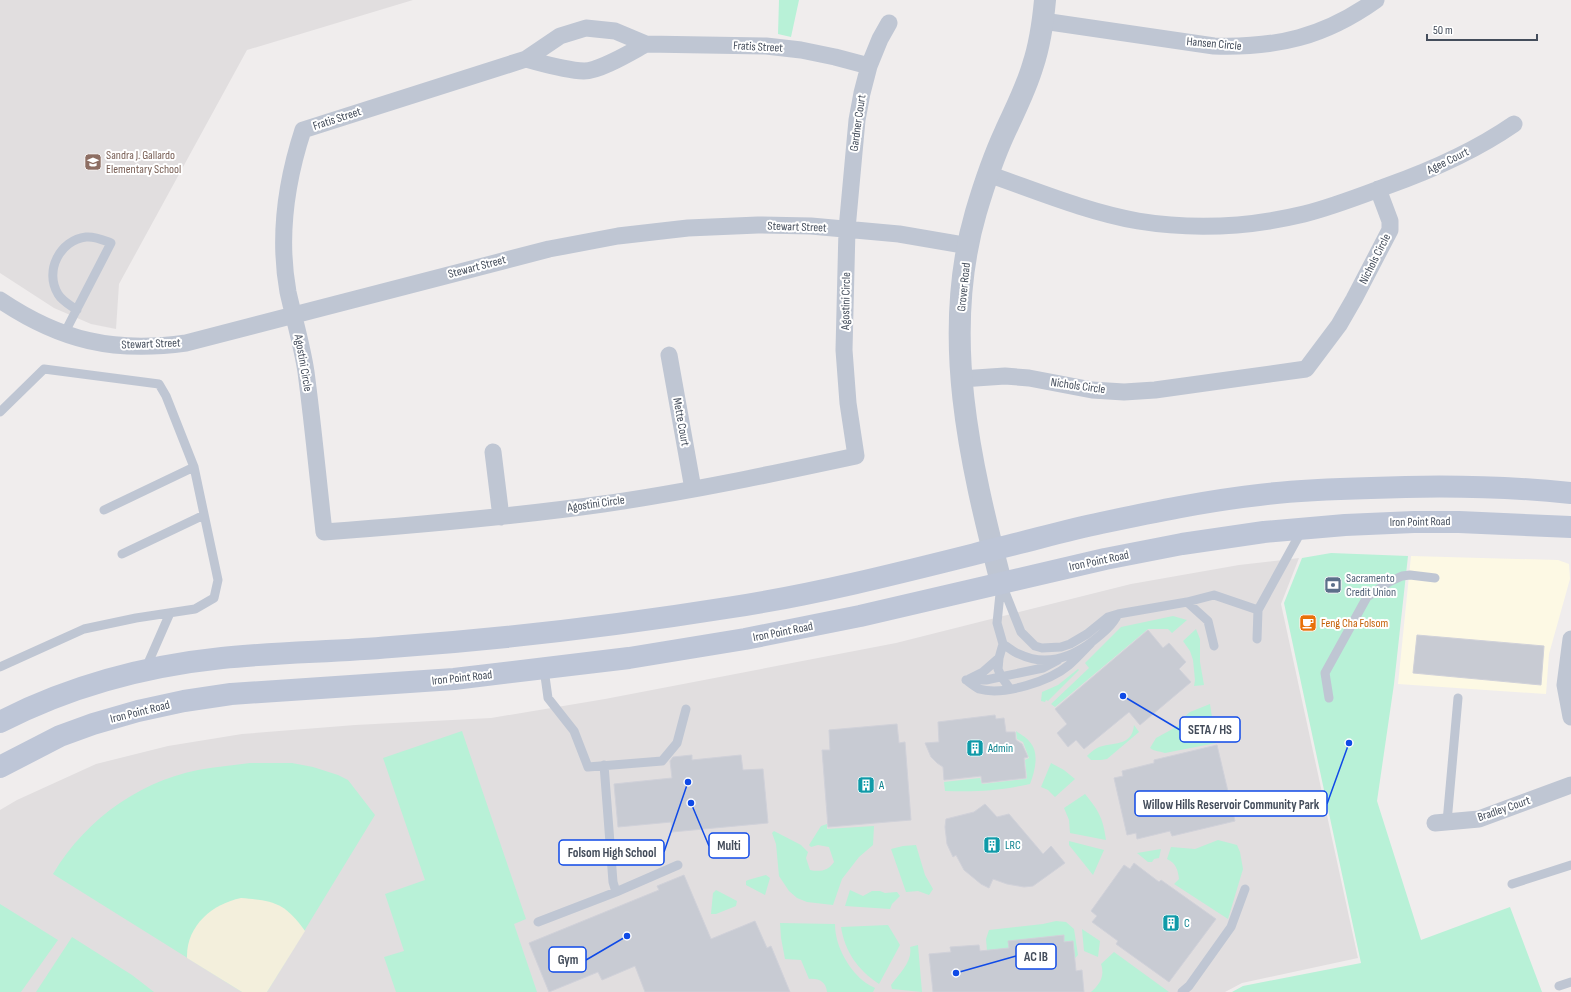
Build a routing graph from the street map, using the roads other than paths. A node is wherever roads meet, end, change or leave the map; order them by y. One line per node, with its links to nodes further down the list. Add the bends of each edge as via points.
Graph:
1 (1376, 0): 2 (street, Hansen Circle, via 1334,26 1311,34 1288,41 1239,47 1214,46)
2 (1044, 10): 8 (street, Grover Road, via 1033,65)
3 (889, 23): 6 (street, Gardner Court)
4 (646, 44): 5 (street, Fratis Street, via 611,62 585,71); 5 (street, Fratis Street, via 615,31 586,28 560,36); 6 (street, Fratis Street, via 766,46 801,50)
5 (526, 59): 14 (street, Fratis Street, via 303,130 288,186 284,218 288,291)
6 (869, 66): 10 (street, Gardner Court, via 857,120)
7 (1514, 124): 9 (street, Agee Court, via 1461,156)
8 (988, 174): 9 (street, via 1096,212 1158,224 1208,226 1278,220 1305,214); 11 (street, Grover Road)
9 (1378, 189): 17 (street, Nichols Circle, via 1390,221 1390,230 1347,312 1306,369 1124,392 1092,390 1013,376)
10 (847, 229): 11 (street, Stewart Street, via 899,234); 14 (street, Stewart Street, via 758,225 688,228 618,236 549,249); 21 (street, Agostini Circle, via 844,350 856,456)
11 (969, 246): 17 (street, Grover Road, via 961,308)
12 (0, 300): 15 (street, Stewart Street, via 20,314)
13 (77, 310): 13 (lane, via 58,294 53,282 56,258 74,241 86,237 99,238 110,243); 15 (lane)
14 (294, 315): 15 (street, Stewart Street, via 162,346 112,345); 25 (street, Agostini Circle, via 306,372 324,532)
15 (64, 334)
16 (669, 355): 21 (street, Mette Court)
17 (961, 379): 28 (street, Grover Road, via 967,427)
18 (0, 412): 20 (lane, via 44,369 159,384)
19 (493, 452): 25 (street)
20 (194, 467): 23 (lane); 24 (lane)
21 (693, 489): 25 (street, Agostini Circle)
22 (1571, 493): 28 (main road, via 1468,486 1396,486 1260,494 1096,524)
23 (104, 510)
24 (204, 515): 29 (lane); 34 (lane, via 218,580 214,598 195,609)
25 (501, 517)
26 (1571, 527): 27 (main road, Iron Point Road, via 1414,522)
27 (1302, 529): 31 (main road, Iron Point Road, via 1182,544); 33 (lane)
28 (993, 550): 31 (street, Grover Road); 45 (main road, via 852,584 736,607 446,643 222,658)
29 (122, 554)
30 (1435, 578): 50 (lane, via 1402,576 1367,597 1325,673)
31 (1001, 582): 35 (lane, via 1020,632 1035,646 1050,648 1070,644 1108,617); 39 (lane, via 997,623); 44 (main road, Iron Point Road, via 860,616 745,639)
32 (1187, 602): 33 (lane, via 1214,595); 35 (lane); 40 (lane, via 1208,621)
33 (1258, 610): 36 (lane)
34 (170, 613): 43 (lane, via 84,629); 45 (lane)
35 (1118, 614): 38 (lane)
36 (1258, 639)
37 (1571, 639): 47 (street)
38 (1091, 643): 42 (lane, via 1076,653); 49 (lane, via 1068,665 1049,677)
39 (1003, 644): 41 (lane); 42 (lane, via 1019,654 1042,659)
40 (1214, 646)
41 (998, 658): 46 (lane); 48 (lane, via 983,672)
42 (1058, 659): 46 (lane, via 1043,668)
43 (0, 667)
44 (544, 669): 55 (lane, via 548,698 574,731 588,766); 56 (main road, Iron Point Road, via 396,684 231,694 184,701 93,724 60,736)
45 (144, 671): 54 (main road, via 84,688)
46 (1001, 676): 48 (lane, via 986,680); 49 (lane)
47 (1568, 678): 53 (street, via 1564,684)
48 (966, 680): 49 (lane, via 979,688 1001,691)
49 (1010, 689)
50 (1328, 698)
51 (1458, 698): 58 (lane)
52 (686, 709): 55 (lane, via 677,743 662,761)
53 (1571, 718)
54 (0, 722)
55 (604, 765): 63 (lane, via 613,882)
56 (0, 767)
57 (1571, 785): 58 (street, Bradley Court, via 1479,819)
58 (1441, 822)
59 (678, 865): 63 (lane)
60 (1571, 865): 61 (lane)
61 (1512, 884)
62 (1245, 889): 67 (lane, via 1231,927)
63 (616, 892): 64 (lane)
64 (538, 922)
65 (1571, 982): 66 (lane)
66 (1559, 986)
67 (1182, 992)

